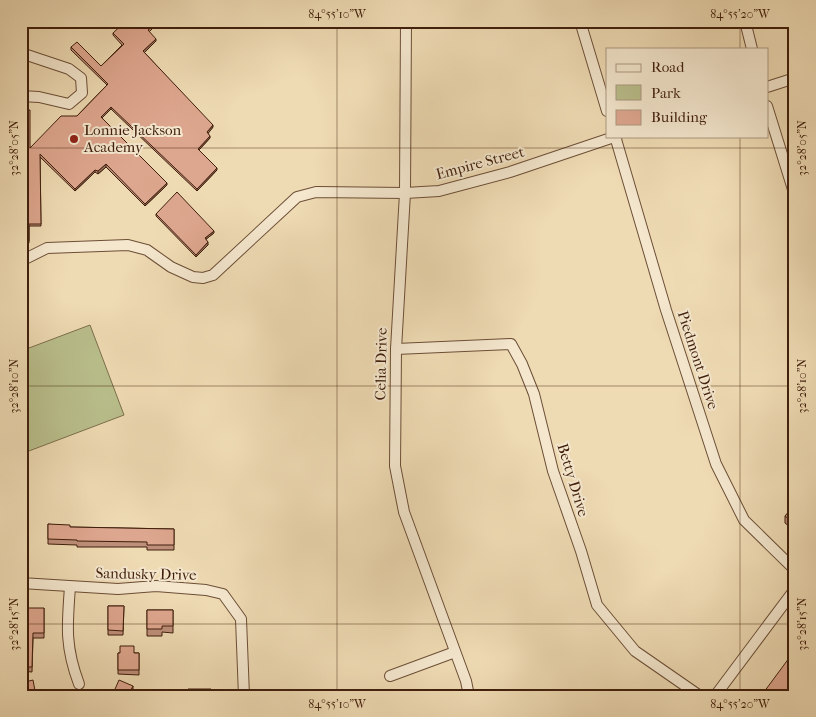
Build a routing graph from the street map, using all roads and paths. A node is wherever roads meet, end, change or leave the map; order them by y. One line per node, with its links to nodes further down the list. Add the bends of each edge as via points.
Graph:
1 (406, 21): 13 (street, Celia Drive)
2 (580, 21): 9 (street)
3 (745, 21): 4 (street)
4 (752, 48)
5 (21, 53): 8 (street, via 69,70 81,78 82,94 69,104)
6 (795, 78): 7 (street)
7 (768, 87)
8 (21, 96)
9 (606, 108)
10 (768, 109): 14 (street)
11 (610, 138): 13 (street, Empire Street, via 510,172 439,191)
12 (617, 138): 17 (street, Piedmont Drive, via 666,310 716,464 744,520)
13 (405, 193): 15 (street, Empire Street, via 316,192 296,197 213,275 203,278 193,277 171,267 147,250 128,245 47,248); 16 (street, Celia Drive)
14 (795, 196)
15 (21, 261)
16 (396, 348): 21 (street, Celia Drive, via 395,466 404,512); 26 (street, Betty Drive, via 511,344 534,394 553,471 598,605 635,651)
17 (795, 570)
18 (21, 583): 19 (street, Sandusky Drive)
19 (70, 588): 23 (street, via 67,633 71,663); 24 (street, Sandusky Drive, via 156,586 223,594 241,619)
20 (795, 589): 27 (street)
21 (454, 652): 22 (street); 25 (street, Celia Drive)
22 (390, 676)
23 (79, 684)
24 (244, 696)
25 (469, 696)
26 (700, 696)
27 (715, 696)

